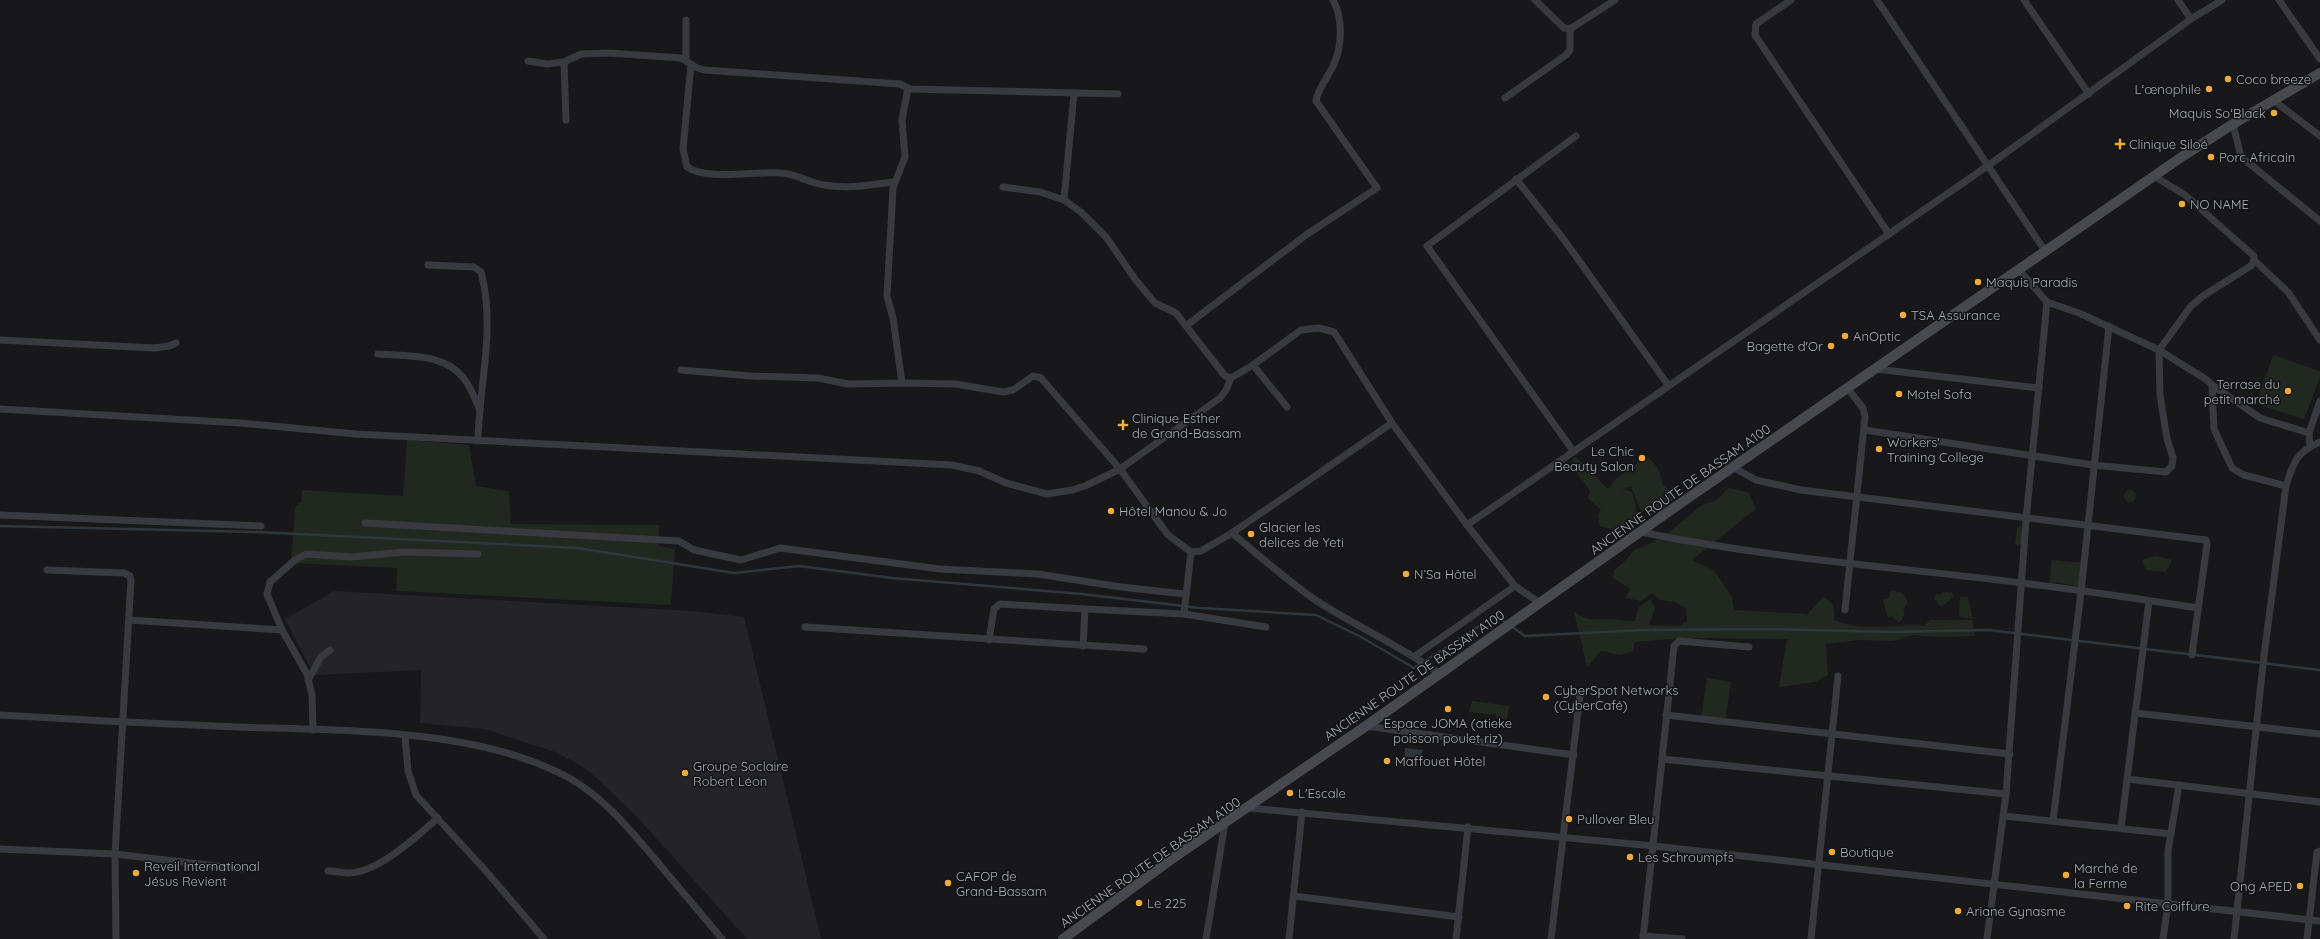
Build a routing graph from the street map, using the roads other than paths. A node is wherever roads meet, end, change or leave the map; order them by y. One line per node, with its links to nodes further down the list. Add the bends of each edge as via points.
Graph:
1 (1333, 0): 41 (street, via 1338,13 1340,46 1335,63 1316,101 1377,188 1306,236)
2 (1535, 0): 12 (street, via 1564,28)
3 (1615, 0): 12 (street)
4 (1791, 0): 35 (street, via 1756,24 1755,35)
5 (1877, 0): 28 (street)
6 (2024, 0): 21 (street)
7 (2178, 0): 10 (street)
8 (2222, 0): 10 (street)
9 (2279, 0): 13 (street)
10 (2191, 19): 21 (street)
11 (686, 20): 16 (street)
12 (1570, 29): 22 (street, via 1570,50 1566,55)
13 (2320, 58)
14 (528, 61): 15 (street, via 547,64)
15 (564, 62): 16 (street, via 581,54 609,53 681,58); 24 (street)
16 (688, 62): 18 (street, via 695,68 705,70 900,84); 31 (street, via 683,149 687,167 710,174 782,173 823,185 853,188)
17 (2320, 73): 23 (main road, ANCIENNE ROUTE DE BASSAM A100)
18 (908, 88): 19 (street); 31 (street, via 902,120 904,164)
19 (1074, 93): 20 (street); 33 (street)
20 (1118, 94)
21 (2088, 94): 28 (street)
22 (1505, 98)
23 (2273, 100): 25 (main road, ANCIENNE ROUTE DE BASSAM A100); 27 (street)
24 (566, 120)
25 (2233, 124): 29 (main road, ANCIENNE ROUTE DE BASSAM A100); 34 (street, via 2240,152 2245,160)
26 (1576, 136): 30 (street)
27 (2320, 136)
28 (1989, 165): 35 (street); 36 (street)
29 (2154, 176): 36 (main road, ANCIENNE ROUTE DE BASSAM A100); 37 (street, via 2185,195 2254,256)
30 (1516, 179): 53 (street, via 1565,241); 67 (street, via 1426,246)
31 (893, 182): 52 (street, via 887,296 893,318)
32 (1003, 187): 33 (street, via 1040,192)
33 (1064, 200): 41 (street, via 1081,212 1106,237 1155,303 1176,313)
34 (2320, 221)
35 (1889, 234): 53 (street)
36 (2045, 251): 39 (main road, ANCIENNE ROUTE DE BASSAM A100)
37 (2254, 260): 44 (street, via 2288,292); 46 (street, via 2252,265 2203,296 2192,306)
38 (428, 265): 60 (street, via 474,267 481,272 488,310 484,393)
39 (2019, 270): 40 (street); 49 (main road, ANCIENNE ROUTE DE BASSAM A100)
40 (2047, 302): 42 (street); 55 (street)
41 (1187, 325): 51 (street, via 1225,376)
42 (2109, 326): 46 (street); 69 (street)
43 (0, 340): 45 (street, via 154,348)
44 (2320, 340)
45 (176, 343)
46 (2159, 350): 54 (street, via 2195,371); 69 (street, via 2160,394 2172,466 2166,472)
47 (378, 354): 60 (street, via 426,358 440,361 455,369 466,380)
48 (1253, 365): 51 (street); 58 (street); 61 (street, via 1301,330 1330,330 1334,332)
49 (1876, 369): 55 (street); 56 (main road, ANCIENNE ROUTE DE BASSAM A100)
50 (681, 370): 52 (street, via 818,378 848,384)
51 (1231, 378): 71 (street, via 1220,398)
52 (902, 383): 71 (street, via 955,384 1003,392 1013,390 1033,376 1041,378)
53 (1668, 385): 67 (street)
54 (2212, 385): 63 (street, via 2260,418); 72 (street, via 2214,429 2232,468 2244,475)
55 (2039, 388): 68 (street)
56 (1848, 389): 62 (street, via 1863,408); 70 (main road, ANCIENNE ROUTE DE BASSAM A100)
57 (2320, 401): 63 (street)
58 (1287, 407)
59 (0, 408): 64 (street)
60 (479, 408): 64 (street)
61 (1392, 423): 77 (street); 81 (street)
62 (1865, 430): 68 (street); 73 (street)
63 (2309, 433): 66 (street)
64 (478, 441): 71 (street, via 952,465 980,471 1006,483 1047,494 1085,486)
65 (2320, 442): 66 (street)
66 (2310, 447): 72 (street, via 2294,460)
67 (1574, 452): 77 (street)
68 (2033, 456): 69 (street); 75 (street)
69 (2093, 464): 79 (street)
70 (1734, 468): 73 (street, via 1756,480 1773,485); 80 (main road, ANCIENNE ROUTE DE BASSAM A100)
71 (1120, 469): 82 (street, via 1168,535)
72 (2286, 486): 116 (street, via 2265,648)
73 (1857, 498): 75 (street); 84 (street)
74 (0, 515): 78 (street)
75 (2026, 520): 79 (street); 86 (street)
76 (365, 523): 89 (street, via 679,541 694,550 741,560 780,548 940,569 1038,574)
77 (1467, 525): 87 (street)
78 (261, 526)
79 (2087, 527): 88 (street); 92 (street, via 2206,540)
80 (1641, 532): 84 (street, via 1684,541); 91 (main road, ANCIENNE ROUTE DE BASSAM A100)
81 (1232, 533): 82 (street, via 1201,550); 106 (street, via 1318,602)
82 (1191, 552): 89 (street)
83 (478, 554): 99 (street, via 404,552 352,557 306,554 300,556 270,582 267,588 267,594)
84 (1850, 564): 86 (street); 94 (street)
85 (47, 570): 96 (street, via 124,573 130,576)
86 (2022, 583): 88 (street); 121 (street)
87 (1515, 586): 91 (street); 106 (street)
88 (2081, 592): 90 (street); 134 (street)
89 (1185, 594): 95 (street)
90 (2149, 601): 92 (street); 111 (street)
91 (1540, 602): 107 (main road, ANCIENNE ROUTE DE BASSAM A100)
92 (2198, 608): 105 (street)
93 (1085, 609): 95 (street); 100 (street, via 1000,604 994,609); 101 (street)
94 (1845, 610)
95 (1184, 614): 97 (street)
96 (129, 620): 99 (street); 114 (street)
97 (1266, 627)
98 (805, 628): 100 (street)
99 (282, 630): 109 (street)
100 (990, 640): 101 (street)
101 (1083, 646): 103 (street)
102 (1749, 647): 113 (street, via 1679,640 1675,642)
103 (1144, 649)
104 (330, 650): 109 (street, via 320,658)
105 (2192, 655)
106 (1415, 656): 107 (street)
107 (1440, 674): 115 (main road, ANCIENNE ROUTE DE BASSAM A100)
108 (1838, 676): 119 (street)
109 (308, 680): 117 (street, via 312,694)
110 (1580, 695): 122 (street)
111 (2135, 713): 116 (street); 125 (street)
112 (0, 715): 114 (street)
113 (1666, 715): 119 (street); 123 (street)
114 (124, 723): 117 (street); 143 (street)
115 (1366, 726): 122 (street); 130 (main road, ANCIENNE ROUTE DE BASSAM A100)
116 (2258, 727): 118 (street); 128 (street)
117 (313, 730): 120 (street)
118 (2320, 734)
119 (1831, 735): 121 (street); 124 (street)
120 (405, 736): 133 (street, via 405,752 416,795); 158 (street, via 476,744 528,758 572,780 619,818)
121 (2010, 754): 127 (street)
122 (1574, 755): 139 (street)
123 (1662, 759): 124 (street); 140 (street)
124 (1828, 775): 127 (street); 144 (street)
125 (2127, 779): 126 (street); 137 (street)
126 (2179, 785): 128 (street); 138 (street)
127 (2006, 794): 132 (street)
128 (2250, 794): 129 (street); 150 (street)
129 (2320, 802)
130 (1248, 808): 131 (street); 135 (main road, ANCIENNE ROUTE DE BASSAM A100)
131 (1302, 812): 136 (street); 148 (street)
132 (2004, 816): 134 (street); 147 (street)
133 (438, 818): 146 (street, via 418,836 375,865 350,873); 157 (street)
134 (2053, 821): 137 (street)
135 (1225, 823): 159 (main road, ANCIENNE ROUTE DE BASSAM A100); 160 (street)
136 (1468, 827): 139 (street); 151 (street)
137 (2121, 828): 138 (street)
138 (2171, 834): 149 (street, via 2167,865)
139 (1563, 838): 140 (street); 163 (street)
140 (1654, 846): 144 (street); 154 (street)
141 (0, 849): 143 (street)
142 (2320, 851): 152 (street, via 2317,852)
143 (115, 854): 145 (street); 156 (street)
144 (1818, 866): 147 (street); 165 (street)
145 (242, 869)
146 (328, 871)
147 (1993, 885): 149 (street); 155 (street)
148 (1294, 896): 151 (street); 161 (street)
149 (2168, 904): 150 (street); 167 (street)
150 (2237, 912): 152 (street); 168 (street)
151 (1459, 917): 162 (street)
152 (2309, 919): 153 (street); 169 (street)
153 (2320, 921)
154 (1643, 937): 164 (street)
155 (1987, 937): 166 (street)
156 (116, 939)
157 (544, 939)
158 (722, 939)
159 (1063, 939)
160 (1206, 939)
161 (1289, 939)
162 (1456, 939)
163 (1551, 939)
164 (1682, 939)
165 (1811, 939)
166 (1994, 939)
167 (2163, 939)
168 (2234, 939)
169 (2307, 939)

